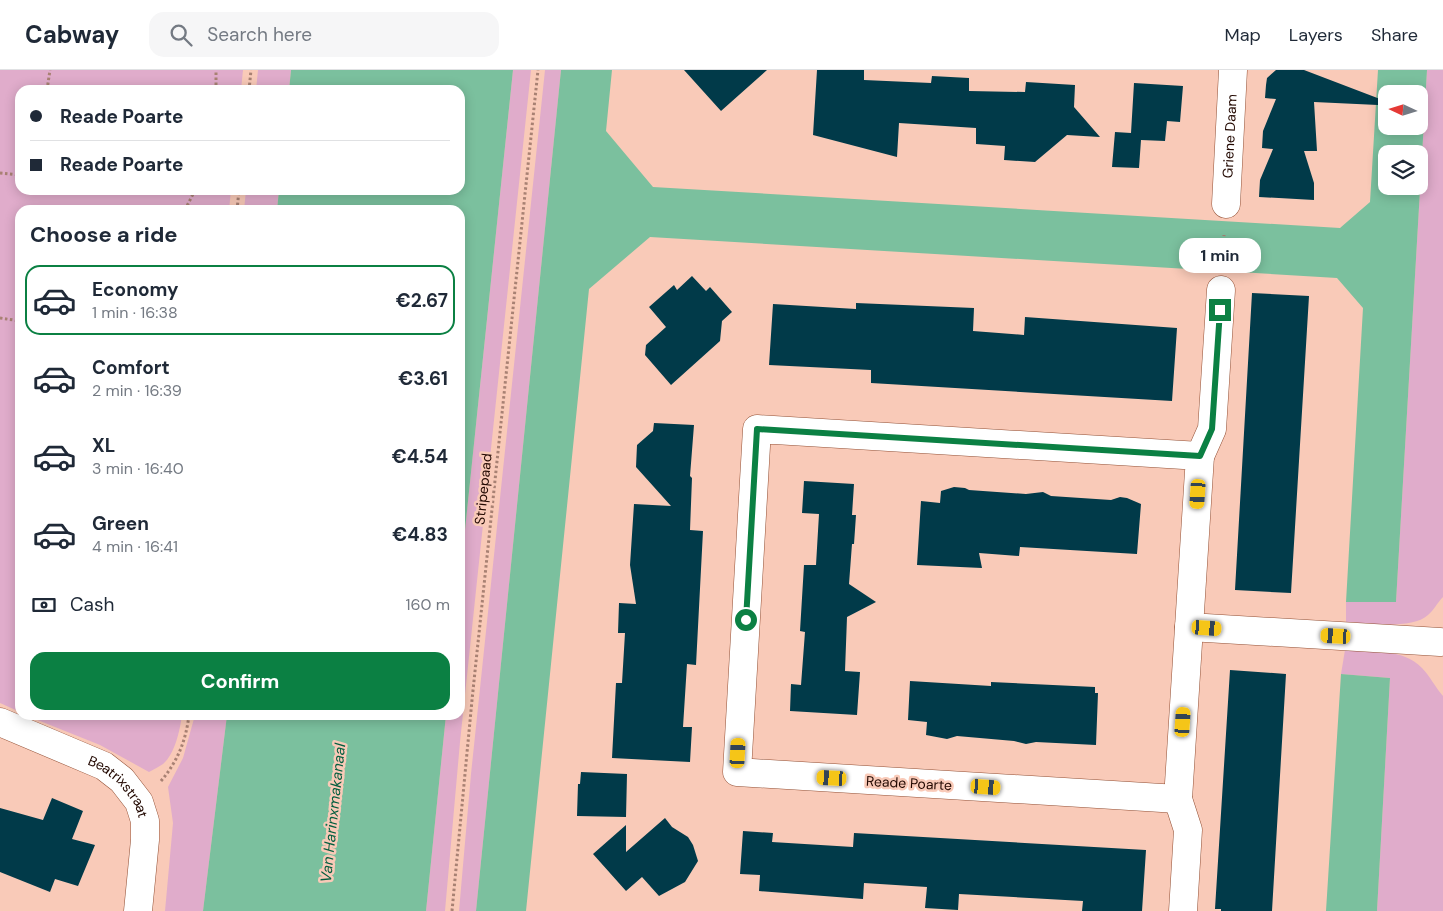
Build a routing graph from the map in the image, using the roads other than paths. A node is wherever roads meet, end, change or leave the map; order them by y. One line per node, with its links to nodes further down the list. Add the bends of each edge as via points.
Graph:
1 (1233, 70): 2 (street, Griene Daam)
2 (1225, 215)
3 (1221, 278): 4 (street, via 1212,429)
4 (1200, 456): 5 (street); 8 (street, Reade Poarte, via 757,429 736,772)
5 (1189, 627): 6 (street); 8 (street)
6 (1442, 644)
7 (0, 722): 9 (street, Beatrixstraat, via 104,766 122,780 140,802 145,821)
8 (1178, 799): 10 (street, via 1188,830)
9 (138, 911)
10 (1183, 911)

